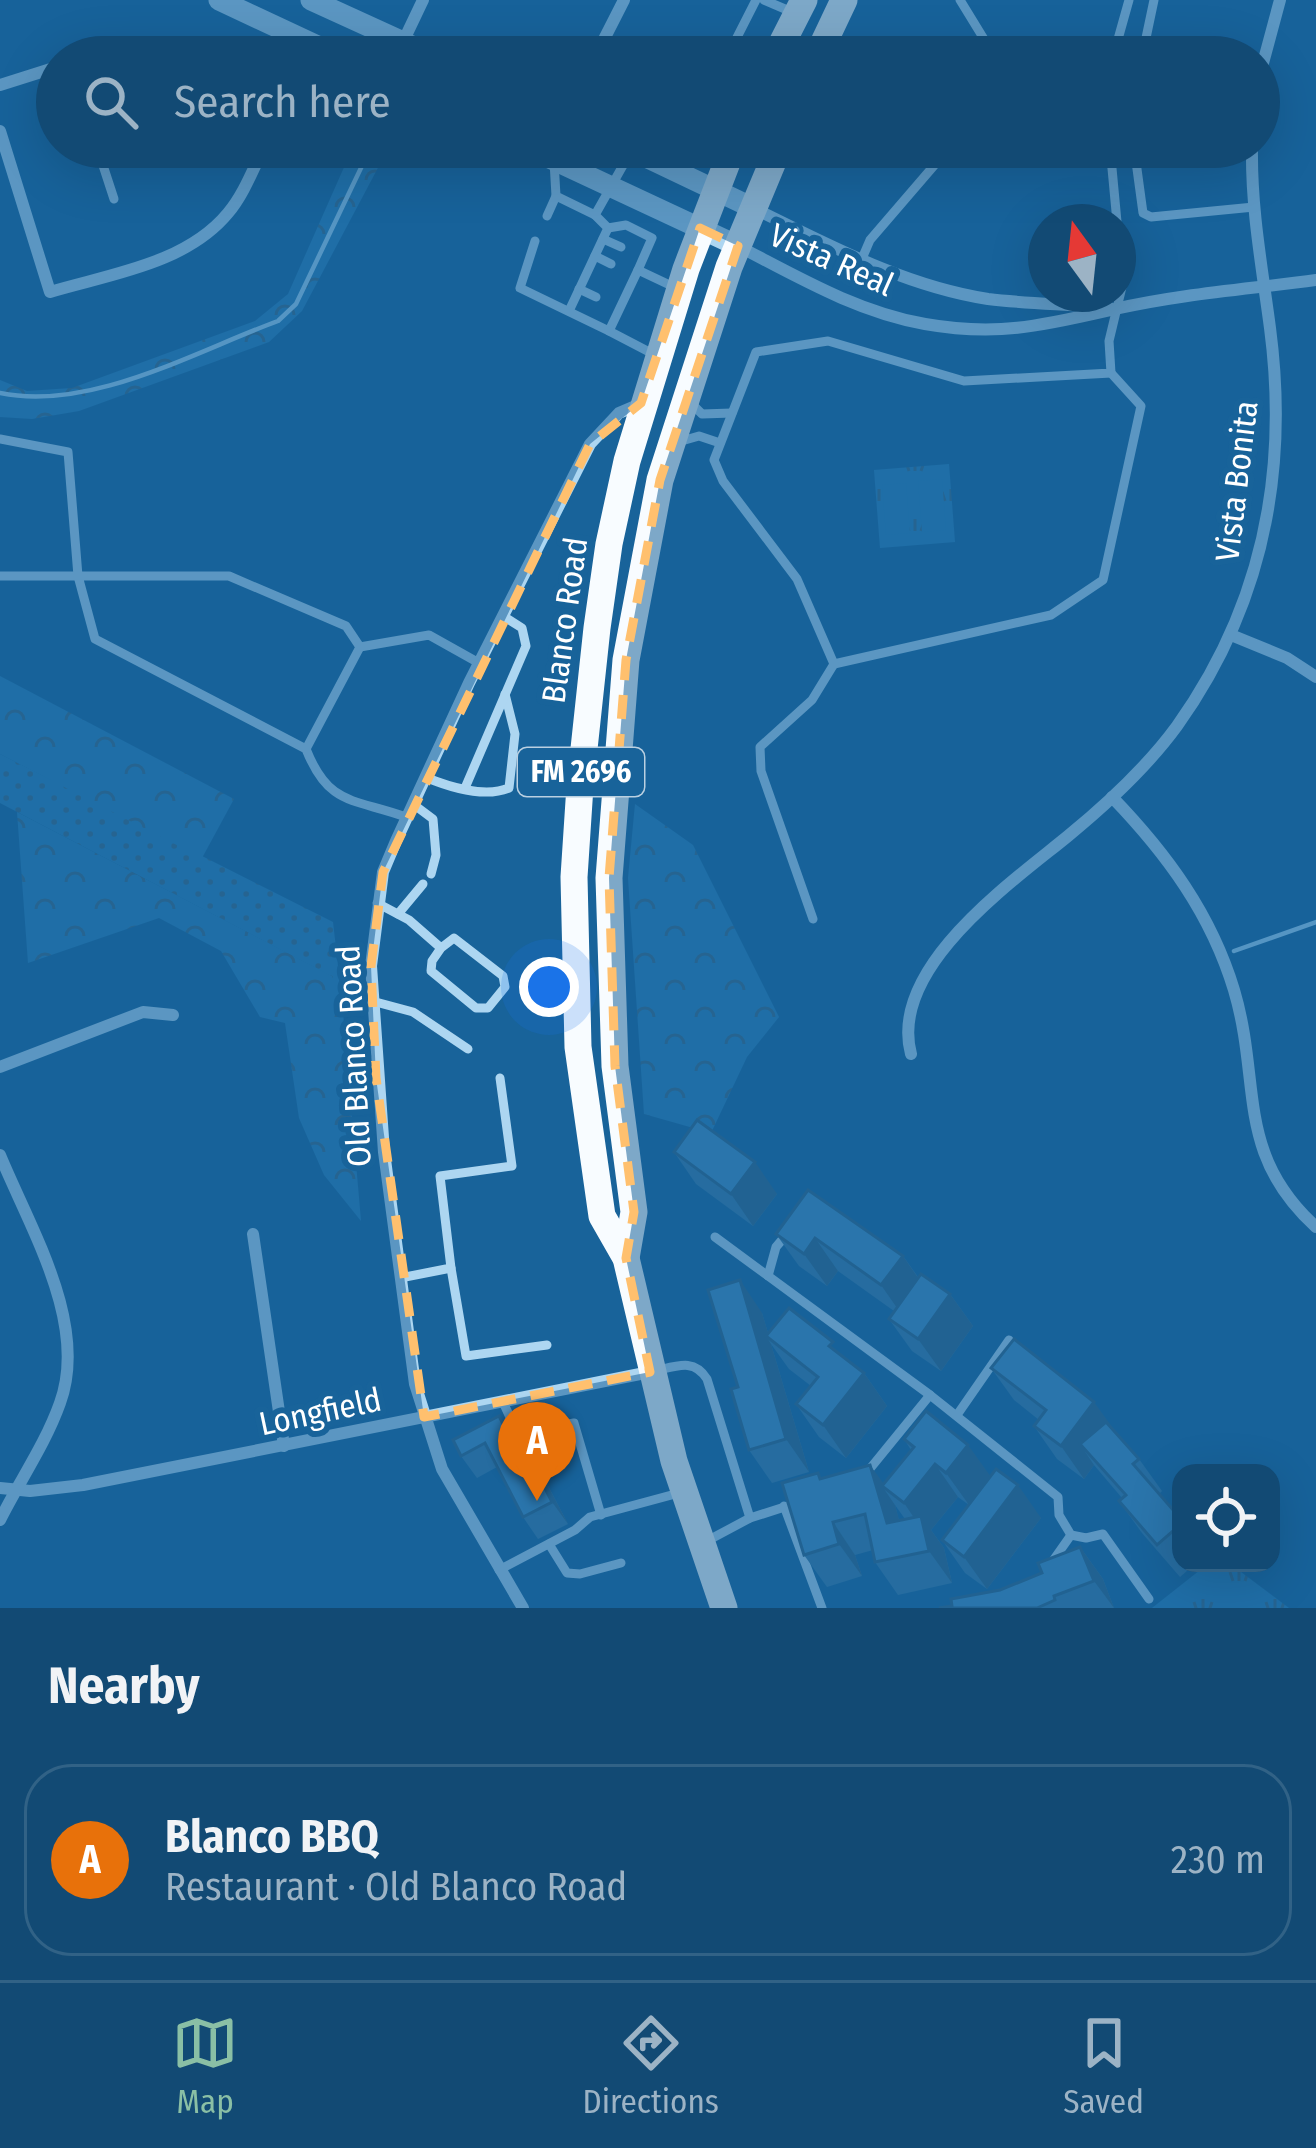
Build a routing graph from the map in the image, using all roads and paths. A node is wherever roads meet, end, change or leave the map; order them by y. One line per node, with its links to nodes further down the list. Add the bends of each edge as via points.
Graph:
1 (219, 0): 12 (street)
2 (310, 0): 13 (street)
3 (423, 0): 14 (street)
4 (624, 0): 15 (street)
5 (760, 0): 11 (lane); 16 (lane)
6 (844, 0): 17 (main road)
7 (960, 0): 18 (lane)
8 (1129, 0): 19 (lane)
9 (1154, 0): 20 (lane)
10 (1280, 0): 21 (street)
11 (798, 13)
12 (283, 36)
13 (391, 36)
14 (407, 36)
15 (606, 36)
16 (739, 36)
17 (826, 36)
18 (981, 36)
19 (1119, 36)
20 (1146, 36)
21 (1270, 36)
22 (36, 74): 23 (street)
23 (0, 85)
24 (0, 131): 26 (street, via 50,292 196,242 228,213)
25 (104, 168): 40 (lane)
26 (253, 168)
27 (554, 168): 39 (lane)
28 (569, 168): 37 (street)
29 (620, 168): 37 (lane)
30 (671, 168): 38 (street)
31 (725, 168): 38 (main road, Blanco Road / FM 2696)
32 (770, 168): 43 (main road, Blanco Road / FM 2696)
33 (932, 168): 52 (lane)
34 (1112, 168): 41 (lane)
35 (1137, 168): 42 (lane, via 1143,213 1151,217)
36 (1253, 168): 42 (street, Vista Bonita)
37 (611, 187): 44 (lane); 46 (street)
38 (716, 190): 43 (street); 46 (main road, Blanco Road / FM 2696)
39 (556, 196): 44 (lane); 45 (lane)
40 (114, 199)
41 (1115, 204)
42 (1254, 207): 58 (street, Vista Bonita)
43 (754, 208): 49 (main road, Blanco Road / FM 2696); 52 (street, Vista Real)
44 (595, 215): 47 (lane)
45 (548, 216)
46 (700, 229): 49 (street); 60 (main road, Blanco Road / FM 2696)
47 (605, 234): 50 (lane); 51 (lane); 54 (lane, via 626,225 652,238)
48 (536, 242): 64 (lane, via 520,288)
49 (738, 246): 65 (street, Vista Real, via 836,297 924,324 1028,329); 70 (main road, Blanco Road / FM 2696)
50 (620, 247)
51 (595, 256): 53 (lane); 55 (lane)
52 (861, 261): 62 (street, Vista Real, via 984,298)
53 (611, 264)
54 (635, 267): 60 (lane); 67 (lane)
55 (586, 274): 57 (lane); 59 (lane)
56 (1316, 280): 58 (street, Vista Real)
57 (602, 282)
58 (1262, 287): 63 (street, Vista Real); 80 (street, Vista Bonita, via 1275,433 1262,542)
59 (579, 289): 61 (lane); 64 (lane)
60 (679, 290): 68 (main road, Blanco Road / FM 2696)
61 (596, 297)
62 (1028, 301)
63 (1136, 305)
64 (569, 311): 67 (lane)
65 (1100, 312)
66 (1116, 312): 69 (lane)
67 (608, 331): 68 (lane)
68 (658, 356): 71 (main road, Blanco Road / FM 2696)
69 (1111, 373): 72 (lane, via 964,381 828,341 757,352); 83 (lane, via 1141,406 1103,580 1051,615)
70 (687, 399): 72 (lane, via 702,414); 74 (main road, Blanco Road / FM 2696)
71 (641, 404): 76 (main road, via 657,430); 79 (street, Old Blanco Road, via 619,413 590,444); 108 (main road, Blanco Road / FM 2696, via 606,565 574,877 574,982 589,1135 602,1216)
72 (732, 413): 75 (lane)
73 (0, 439): 77 (lane, via 68,452)
74 (672, 443): 75 (lane, via 699,436); 76 (main road, Blanco Road / FM 2696)
75 (720, 443): 83 (lane, via 714,460 723,482 797,579)
76 (660, 480): 108 (main road, Blanco Road / FM 2696, via 626,659 609,878 615,1066 634,1212)
77 (78, 576): 78 (lane); 81 (lane, via 230,576 346,626); 86 (lane, via 95,639)
78 (0, 577)
79 (502, 616): 82 (street, Old Blanco Road); 85 (lane, via 526,636)
80 (1231, 635): 84 (street); 89 (street, Vista Bonita, via 1174,729)
81 (360, 647): 82 (lane, via 429,634); 86 (lane)
82 (479, 663): 87 (street, Old Blanco Road)
83 (834, 664): 95 (lane, via 812,700 760,747 761,771)
84 (1316, 677)
85 (505, 694): 88 (lane); 88 (lane, via 514,734 509,788)
86 (306, 749): 90 (lane, via 329,791)
87 (425, 777): 88 (lane); 90 (street, Old Blanco Road)
88 (465, 788)
89 (1112, 797): 100 (street, Vista Bonita, via 963,926 910,1013); 105 (street, via 1165,856 1210,927 1236,996 1261,1148 1277,1183)
90 (410, 811): 91 (lane, via 433,819); 93 (street, Old Blanco Road)
91 (431, 874)
92 (423, 884): 94 (lane)
93 (377, 903): 94 (lane); 97 (street, Old Blanco Road)
94 (398, 914): 96 (lane)
95 (813, 919)
96 (441, 948): 96 (lane, via 454,938 503,976 506,987 488,1008 476,1008 431,971)
97 (372, 1001): 99 (lane, via 413,1012); 111 (street, Old Blanco Road)
98 (173, 1015): 101 (street, via 143,1012)
99 (468, 1049)
100 (911, 1054)
101 (0, 1067)
102 (500, 1078): 109 (lane, via 512,1166 440,1176)
103 (0, 1155): 121 (street, via 58,1295 68,1342 59,1405 41,1448)
104 (798, 1220): 110 (lane, via 776,1247)
105 (1316, 1228)
106 (253, 1234): 119 (street)
107 (715, 1237): 110 (lane)
108 (626, 1258): 114 (main road, Blanco Road / FM 2696)
109 (451, 1268): 111 (lane); 113 (lane, via 466,1356)
110 (768, 1276): 115 (lane)
111 (400, 1277): 118 (street, Old Blanco Road)
112 (1010, 1340): 117 (lane)
113 (547, 1346)
114 (650, 1372): 116 (street, Longfield); 122 (main road, Blanco Road / FM 2696); 126 (lane, via 700,1368)
115 (930, 1394): 117 (lane); 120 (lane)
116 (503, 1402): 118 (street, Longfield); 125 (lane, via 515,1428 574,1423)
117 (957, 1415): 128 (lane, via 1058,1497)
118 (424, 1417): 119 (street, Longfield); 133 (street, Old Blanco Road, via 442,1468)
119 (284, 1446): 121 (street, Longfield, via 83,1485)
120 (858, 1483)
121 (8, 1489): 127 (street)
122 (683, 1492): 125 (lane); 130 (main road, Blanco Road / FM 2696)
123 (803, 1501): 124 (lane)
124 (784, 1507): 126 (lane); 137 (lane)
125 (601, 1515): 129 (lane)
126 (750, 1518): 130 (lane)
127 (0, 1520)
128 (1071, 1535): 132 (lane); 134 (lane, via 1103,1534)
129 (549, 1544): 131 (lane, via 567,1573); 133 (lane)
130 (700, 1544): 136 (main road, Blanco Road / FM 2696)
131 (621, 1562)
132 (1049, 1566)
133 (499, 1570): 135 (street, Old Blanco Road)
134 (1149, 1599)
135 (524, 1608)
136 (724, 1608)
137 (823, 1608)

